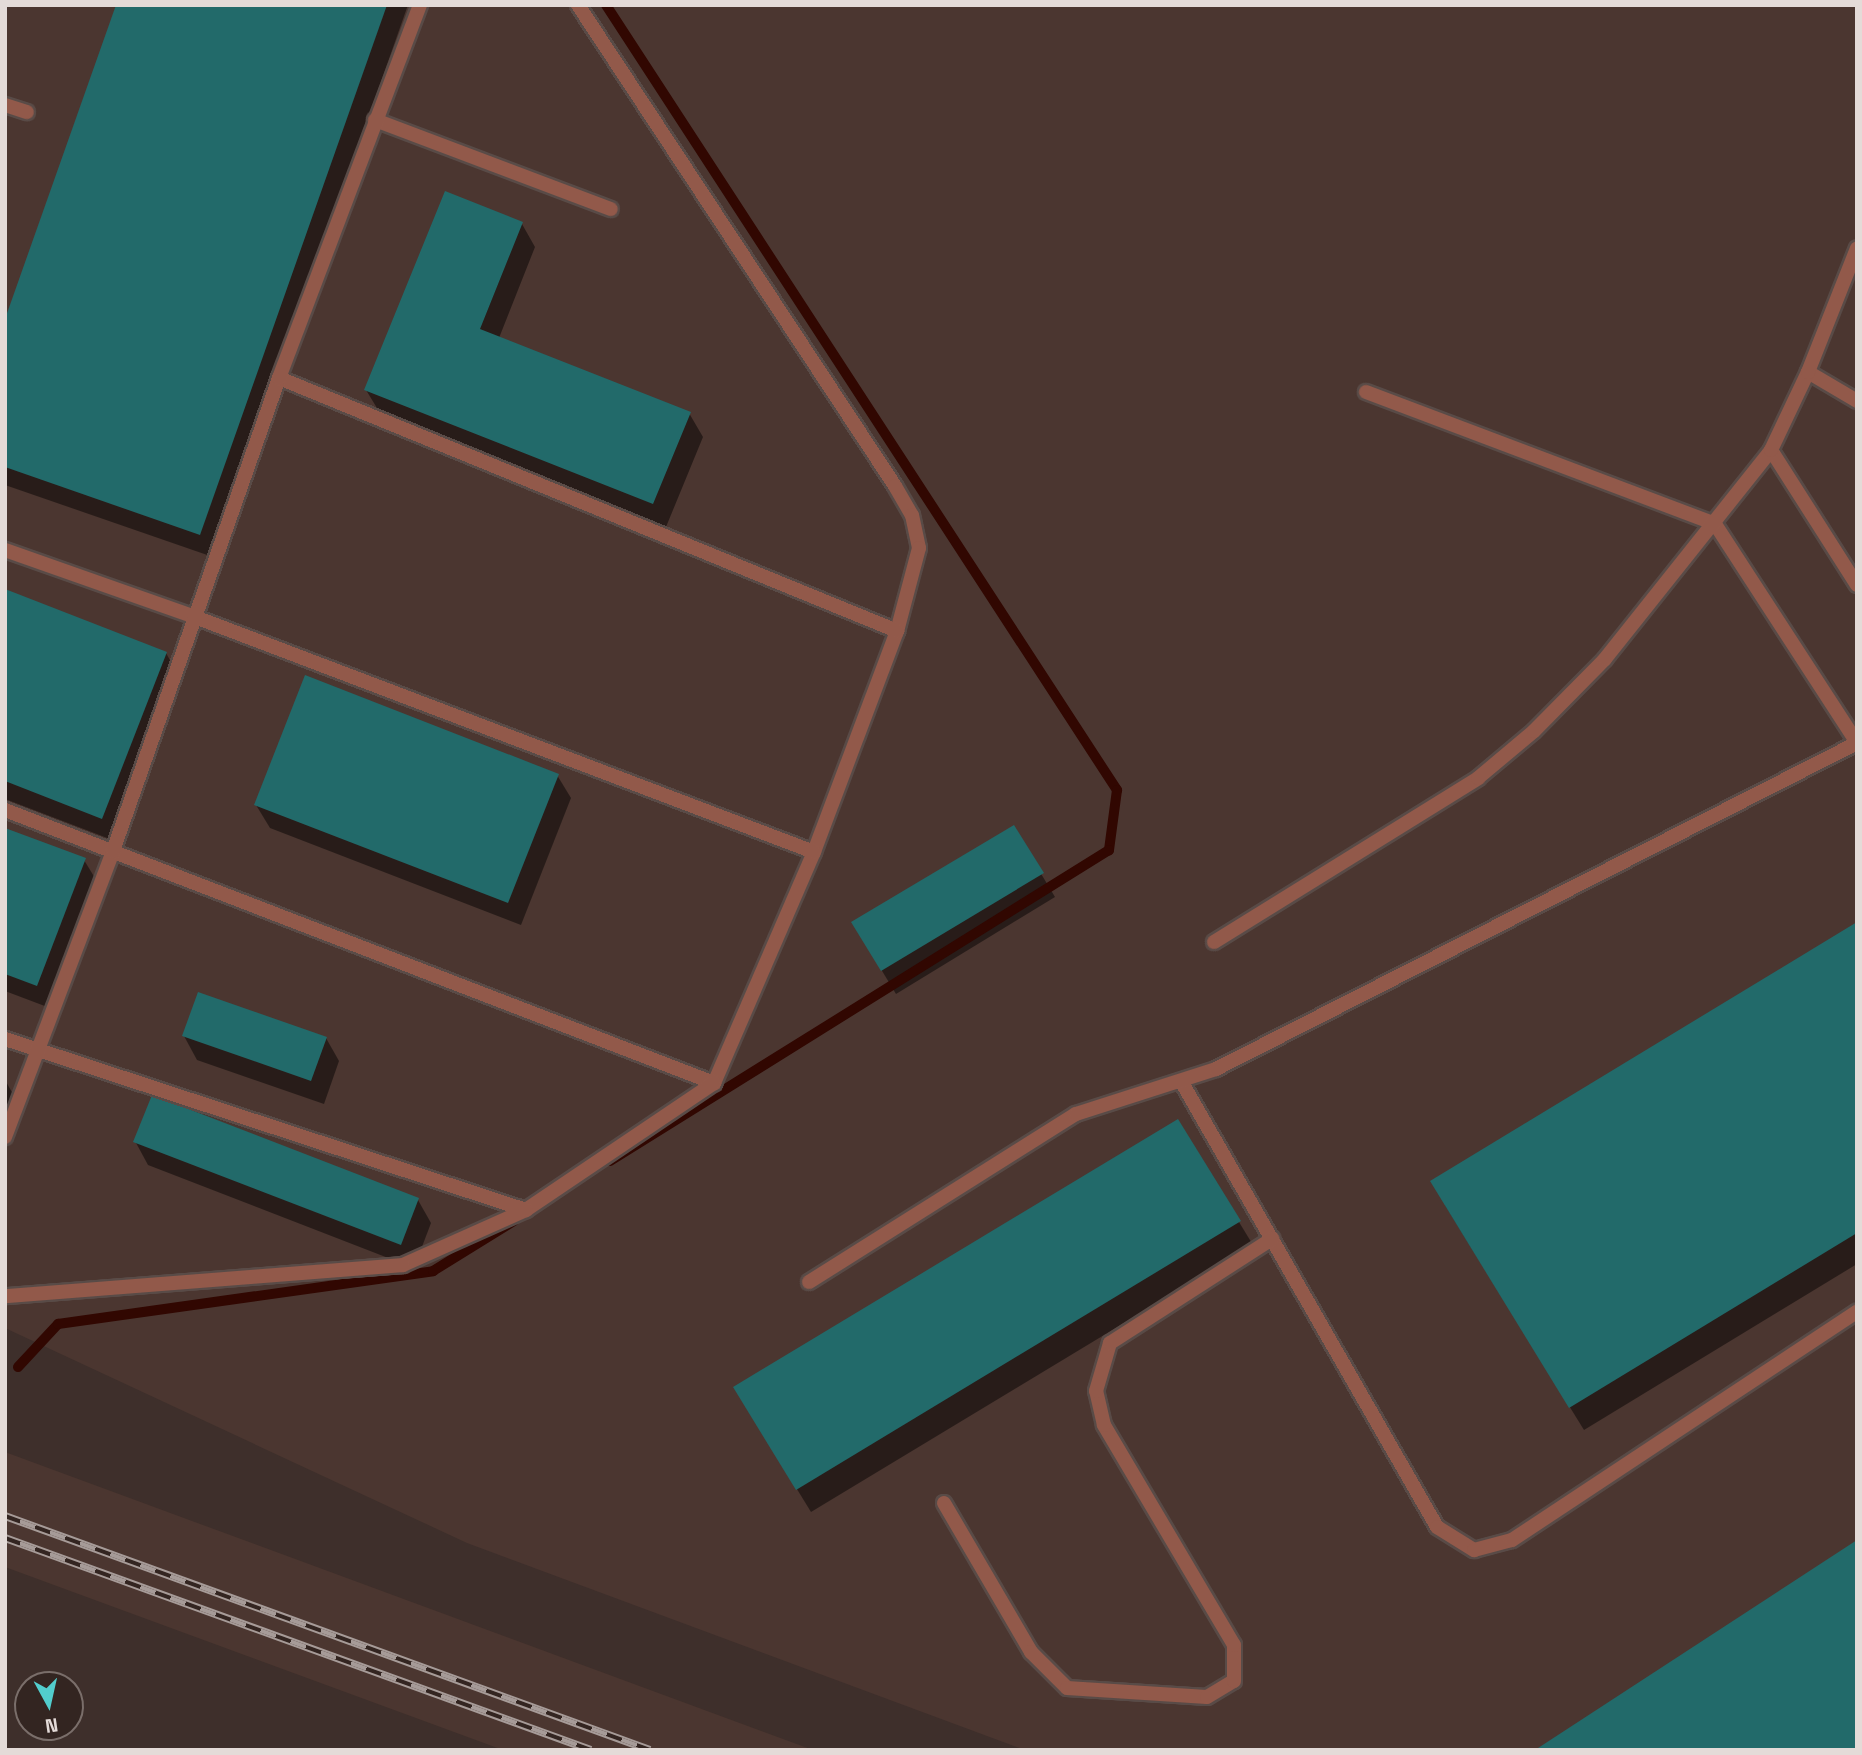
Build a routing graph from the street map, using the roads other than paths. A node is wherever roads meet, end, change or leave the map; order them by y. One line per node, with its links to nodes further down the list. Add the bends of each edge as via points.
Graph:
1 (420, 5): 5 (lane)
2 (578, 5): 17 (lane, via 912,515 919,548)
3 (5, 105): 4 (lane)
4 (27, 112)
5 (375, 120): 6 (lane); 9 (lane)
6 (611, 209)
7 (1857, 248): 8 (lane)
8 (1808, 372): 11 (lane); 12 (lane)
9 (279, 378): 16 (lane); 17 (lane)
10 (1366, 392): 13 (lane)
11 (1857, 401)
12 (1771, 450): 13 (lane); 15 (lane)
13 (1715, 524): 18 (lane); 22 (lane, via 1605,659 1497,763)
14 (5, 550): 16 (lane)
15 (1857, 585)
16 (195, 617): 20 (lane); 21 (lane)
17 (897, 631): 21 (lane)
18 (1857, 743): 25 (lane, via 1216,1069)
19 (5, 810): 20 (lane)
20 (113, 851): 24 (lane); 26 (lane)
21 (814, 852): 26 (lane)
22 (1214, 942)
23 (5, 1039): 24 (lane)
24 (37, 1052): 27 (lane); 28 (lane)
25 (1181, 1081): 29 (lane); 30 (lane, via 1076,1114)
26 (714, 1083): 28 (lane)
27 (5, 1137)
28 (526, 1210): 31 (lane, via 403,1265)
29 (1272, 1239): 32 (lane, via 1437,1527 1474,1550 1512,1540); 33 (lane, via 1110,1343 1096,1391 1104,1425 1234,1646 1234,1681 1207,1697 1067,1688 1031,1652)
30 (809, 1282)
31 (5, 1296)
32 (1857, 1312)
33 (944, 1503)

